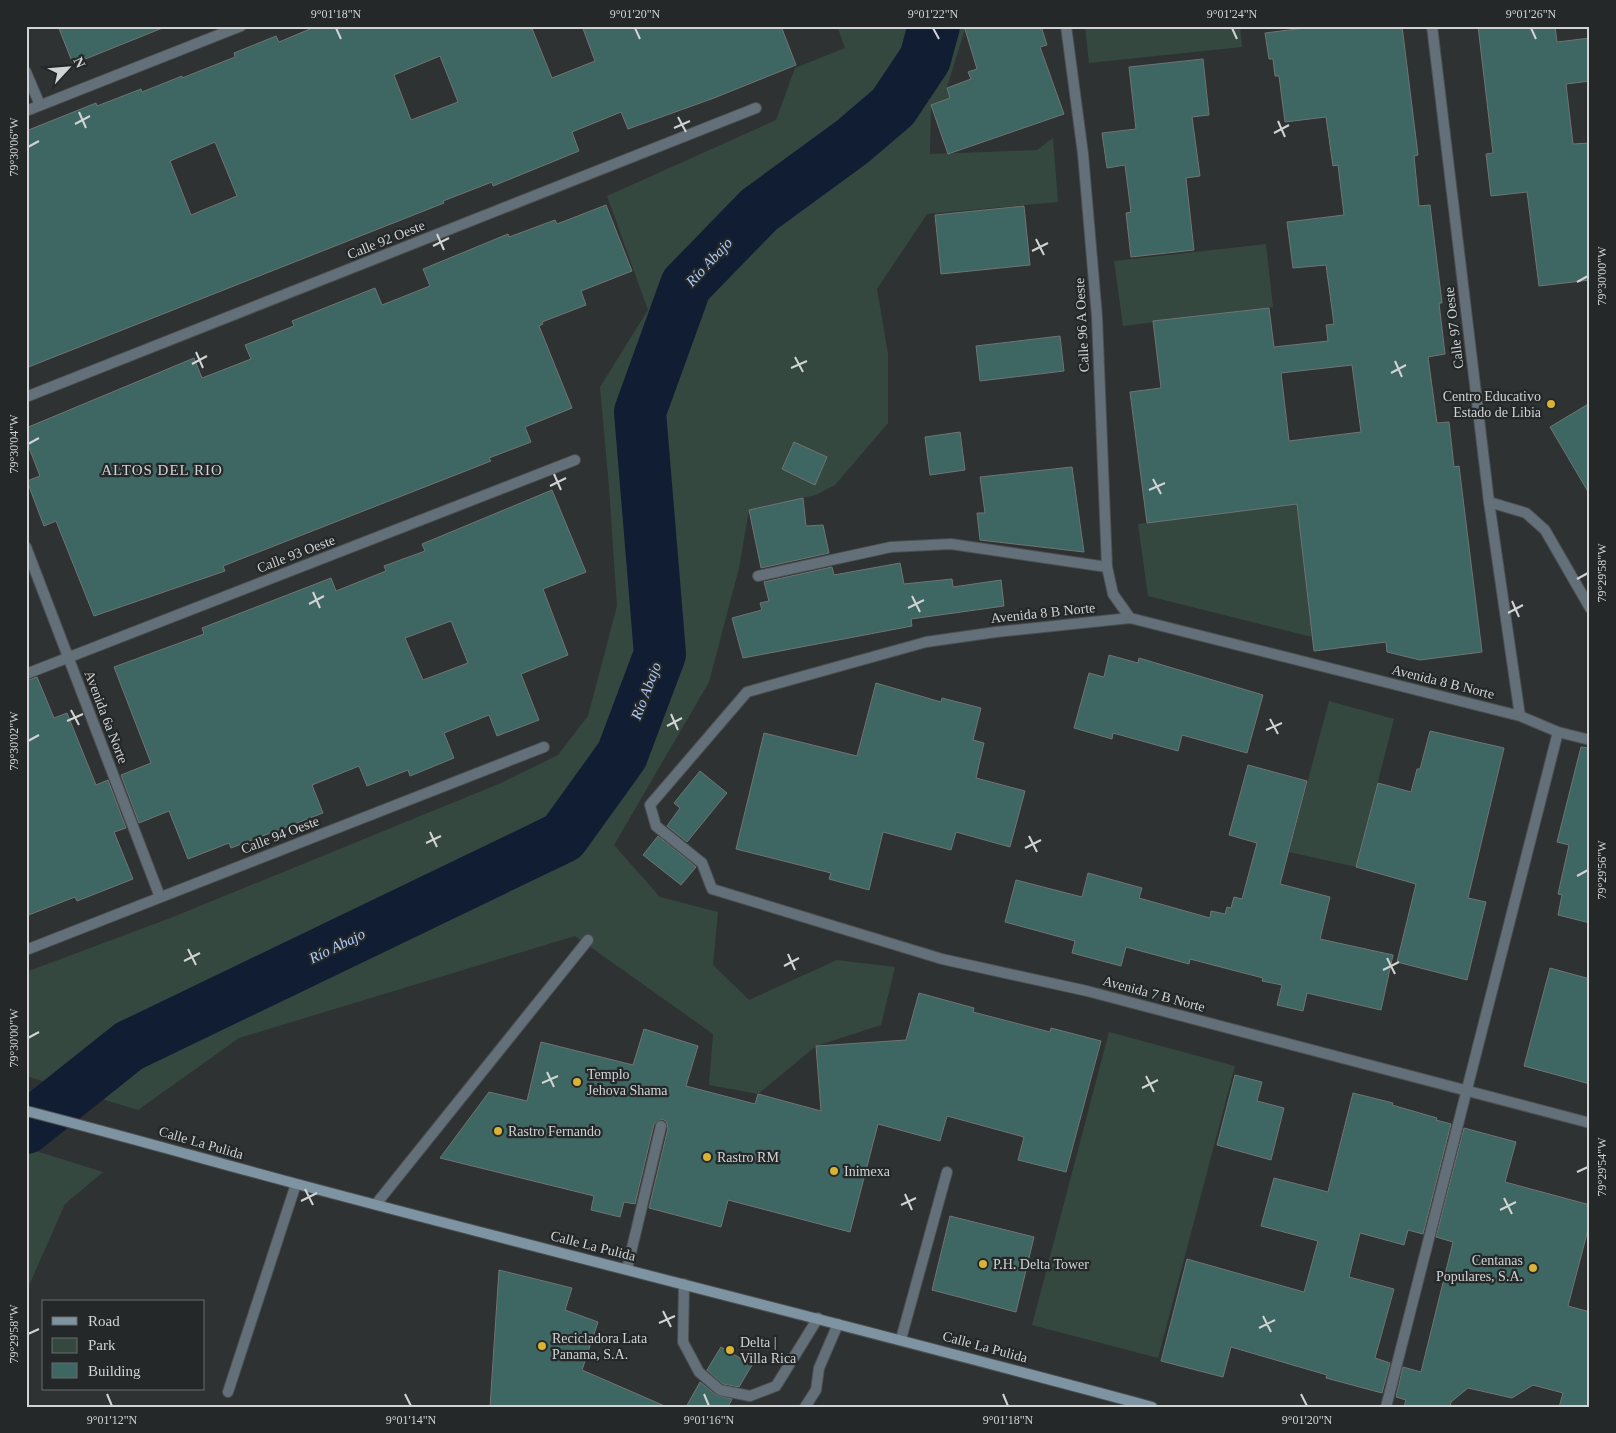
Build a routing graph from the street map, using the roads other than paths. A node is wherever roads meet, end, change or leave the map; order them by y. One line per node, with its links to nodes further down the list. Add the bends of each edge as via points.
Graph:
1 (241, 26): 5 (street)
2 (1066, 26): 12 (street, Calle 96 A Oeste, via 1083,154 1096,317)
3 (1432, 26): 10 (street, Calle 97 Oeste)
4 (26, 72): 5 (street)
5 (40, 105): 7 (street)
6 (756, 108): 8 (street, Calle 92 Oeste)
7 (26, 111)
8 (26, 397)
9 (575, 460): 16 (street, Calle 93 Oeste)
10 (1489, 502): 14 (street, via 1526,513 1545,530); 18 (street, Calle 97 Oeste)
11 (26, 547): 16 (street, Avenida 6a Norte)
12 (1108, 568): 13 (street, via 951,544 891,546); 15 (street, Calle 96 A Oeste, via 1113,594)
13 (758, 576)
14 (1590, 608)
15 (1130, 618): 18 (street, Avenida 8 B Norte); 22 (street, Avenida 8 B Norte, via 926,642 747,692 650,805 656,826 702,862)
16 (69, 657): 17 (street, Calle 93 Oeste); 23 (street, Avenida 6a Norte)
17 (26, 674)
18 (1520, 716): 19 (street, Avenida 8 B Norte)
19 (1558, 732): 20 (street, Avenida 8 B Norte); 26 (street)
20 (1590, 740)
21 (544, 747): 23 (street, Calle 94 Oeste)
22 (712, 889): 26 (street, Avenida 7 B Norte, via 942,959 1087,991)
23 (160, 897): 25 (street, Calle 94 Oeste)
24 (588, 940): 32 (street)
25 (26, 950)
26 (1465, 1090): 28 (street, Avenida 7 B Norte); 41 (street)
27 (26, 1111): 31 (main road, Calle La Pulida, via 132,1137)
28 (1590, 1123)
29 (661, 1126): 33 (street)
30 (948, 1172): 37 (street)
31 (296, 1184): 32 (main road, Calle La Pulida); 38 (street)
32 (376, 1204): 33 (main road, Calle La Pulida)
33 (627, 1269): 34 (main road, Calle La Pulida)
34 (684, 1284): 35 (main road, Calle La Pulida); 35 (street, via 683,1342 699,1372 720,1390 750,1396 776,1386)
35 (818, 1318): 36 (main road, Calle La Pulida)
36 (838, 1324): 37 (main road, Calle La Pulida); 39 (street, via 819,1368 816,1390)
37 (901, 1339): 40 (main road, Calle La Pulida)
38 (228, 1392)
39 (805, 1407)
40 (1152, 1407)
41 (1386, 1407)

